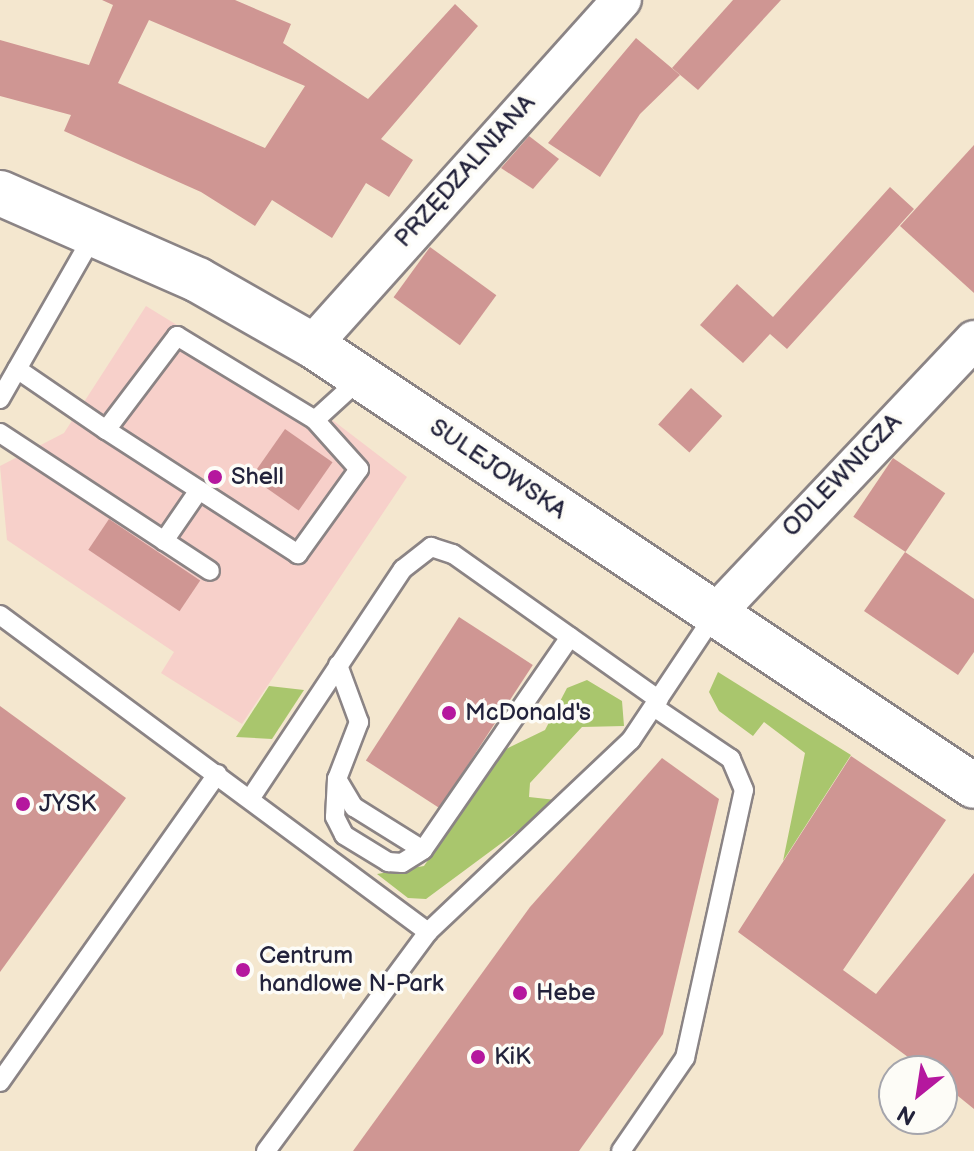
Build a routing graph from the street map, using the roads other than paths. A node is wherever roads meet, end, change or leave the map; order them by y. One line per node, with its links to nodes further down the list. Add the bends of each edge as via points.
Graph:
1 (622, 0): 5 (street, PRZĘDZALNIANA)
2 (0, 193): 3 (main road, SULEJOWSKA)
3 (95, 233): 5 (main road, SULEJOWSKA); 6 (lane)
4 (974, 340): 15 (street, ODLEWNICZA)
5 (312, 345): 7 (main road, SULEJOWSKA)
6 (17, 369): 8 (lane); 10 (lane)
7 (361, 378): 9 (lane); 15 (main road, SULEJOWSKA)
8 (0, 399)
9 (315, 420): 10 (lane, via 177,336); 12 (lane, via 359,469 298,554)
10 (106, 430): 12 (lane)
11 (0, 433): 13 (lane)
12 (199, 490): 13 (lane)
13 (164, 541): 14 (lane)
14 (210, 571)
15 (715, 614): 19 (lane); 22 (main road, SULEJOWSKA)
16 (0, 615): 20 (lane)
17 (570, 637): 18 (lane, via 453,554 431,547 403,569); 19 (lane); 24 (lane)
18 (338, 665): 21 (lane, via 359,722); 23 (lane)
19 (657, 703): 25 (lane, via 610,762); 28 (lane, via 731,759 744,790 685,1058)
20 (217, 774): 23 (lane); 26 (lane)
21 (337, 779): 24 (lane, via 354,807); 24 (lane, via 335,817 344,835 388,862 402,863)
22 (974, 786)
23 (250, 799): 25 (lane)
24 (423, 850)
25 (428, 932): 27 (lane)
26 (0, 1082)
27 (266, 1151)
28 (621, 1151)

